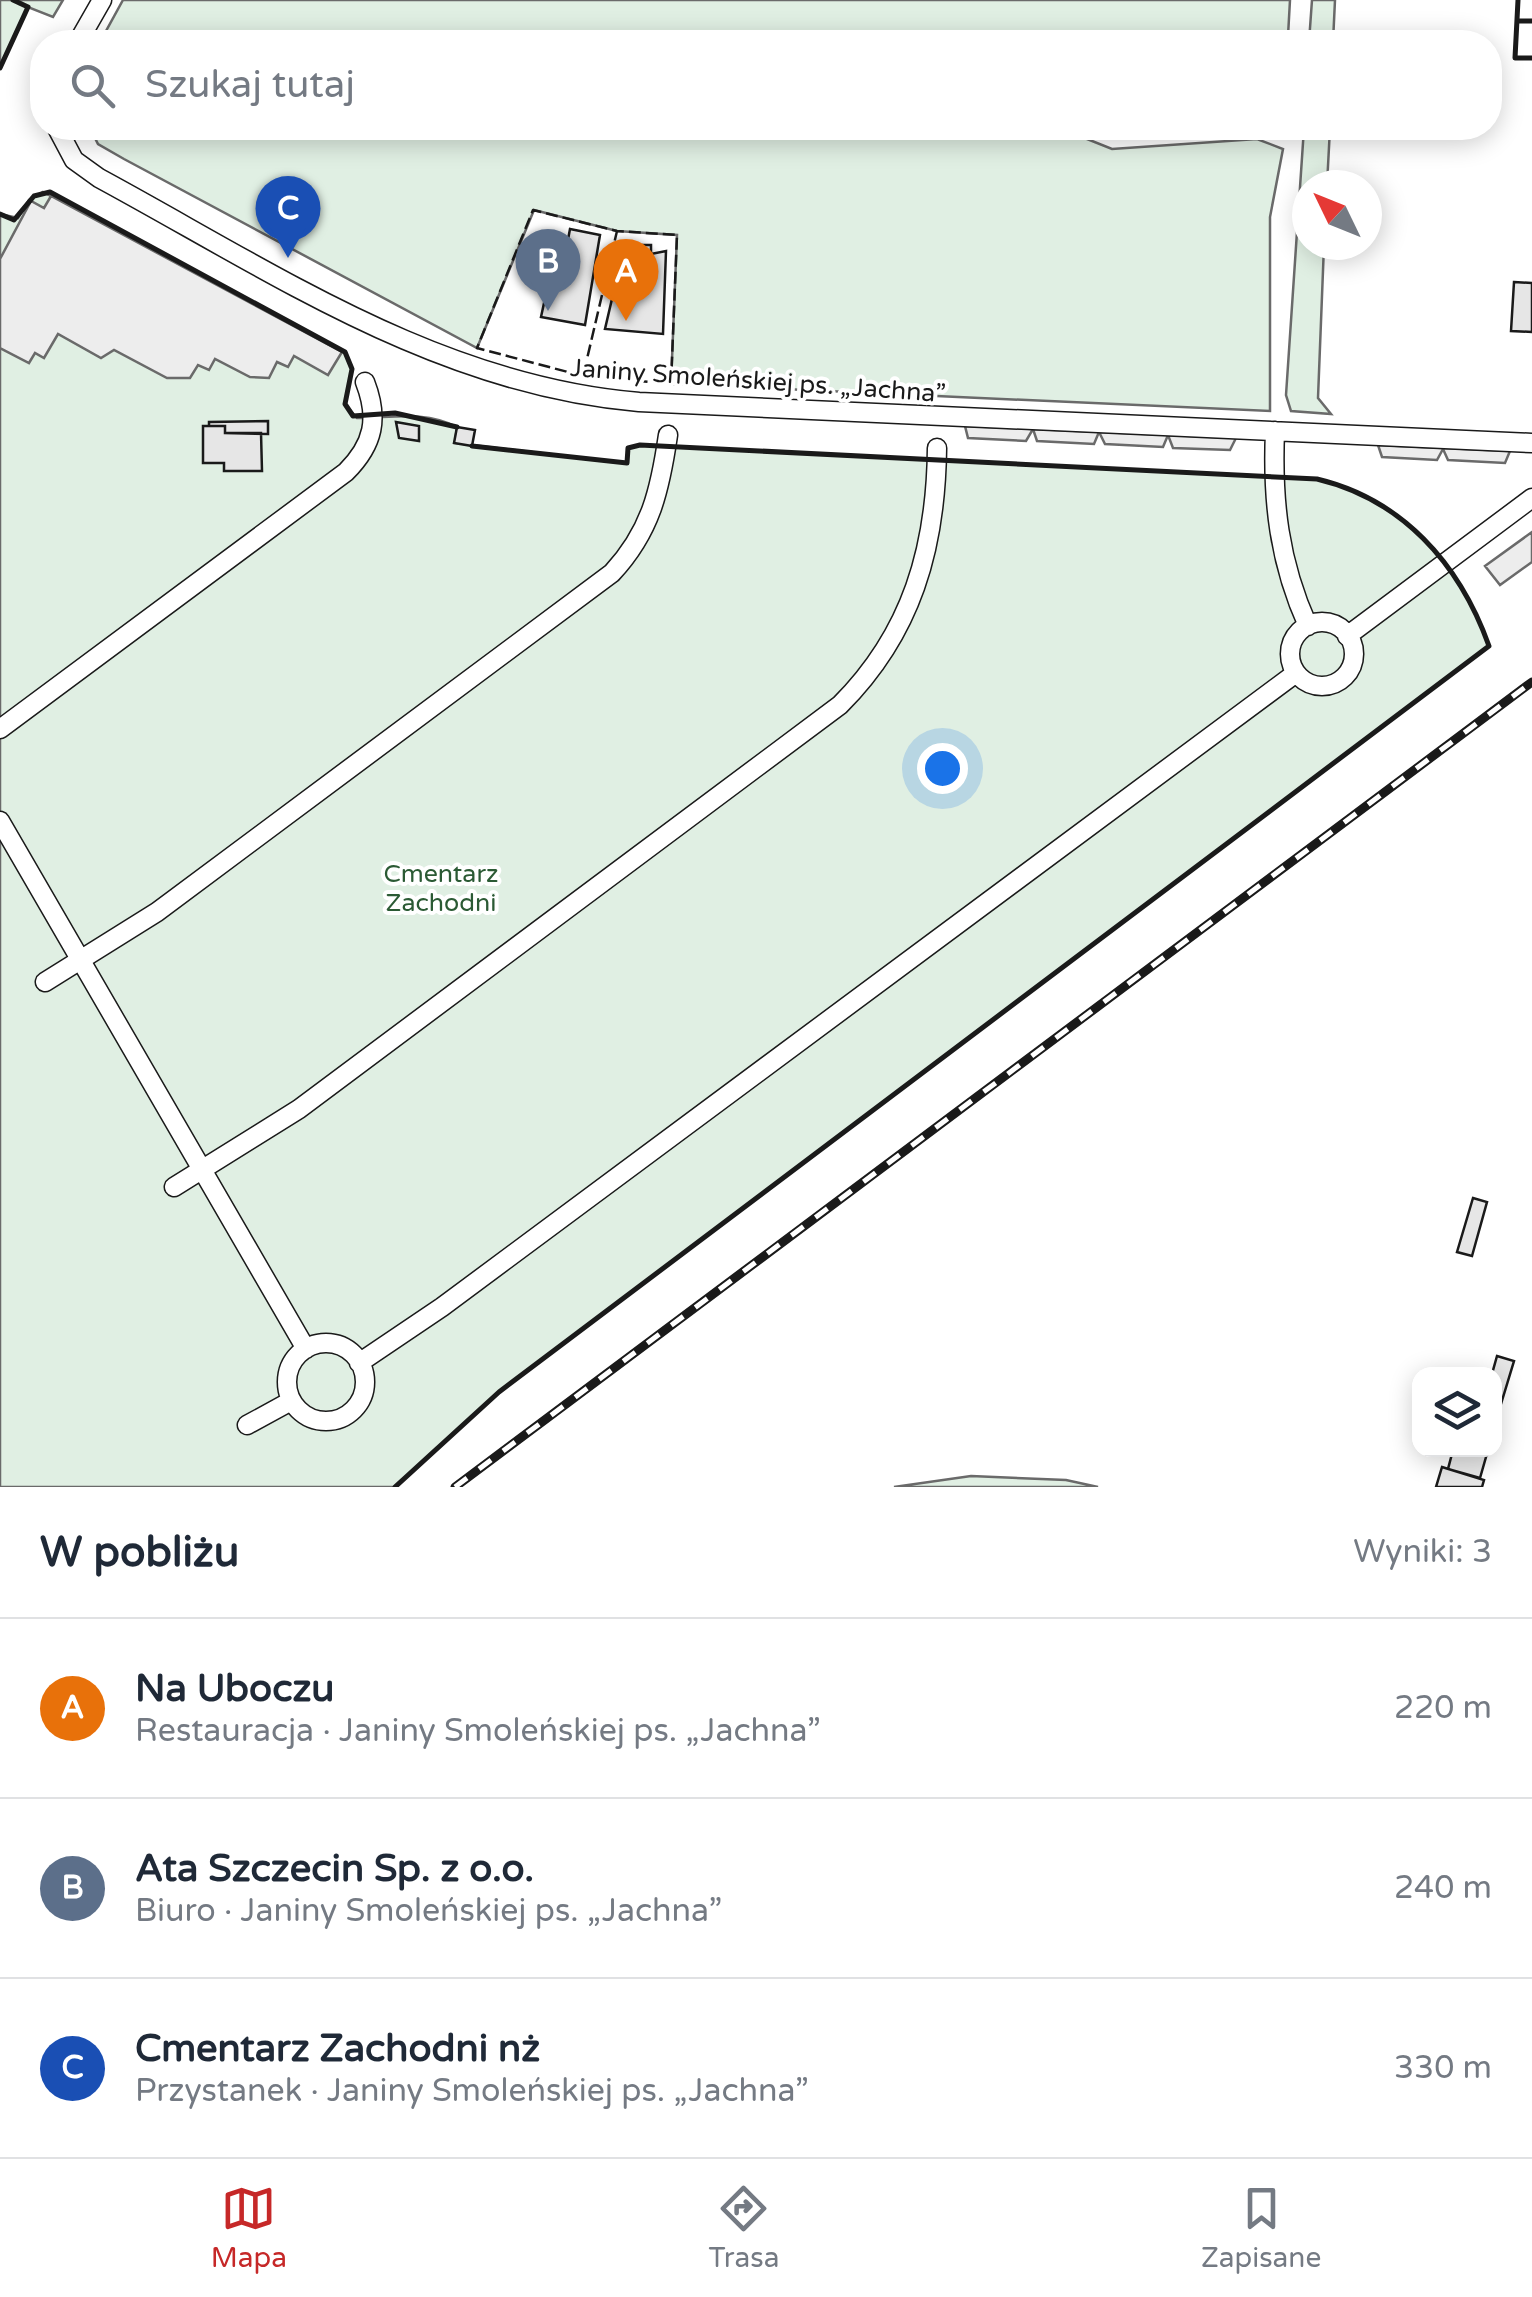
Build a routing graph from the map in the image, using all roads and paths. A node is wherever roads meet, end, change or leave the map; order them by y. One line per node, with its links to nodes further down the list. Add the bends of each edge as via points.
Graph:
1 (102, 0): 2 (street)
2 (85, 30)
3 (63, 140): 5 (street, Janiny Smoleńskiej ps. „Jachna”, via 74,160 98,178 393,336 510,382 639,402)
4 (365, 382): 13 (street, via 374,428 346,472)
5 (1275, 432): 7 (street, Janiny Smoleńskiej ps. „Jachna”); 10 (street, via 1278,531)
6 (668, 436): 15 (street, via 654,510 612,573 157,912)
7 (1532, 443)
8 (937, 448): 17 (street, via 934,522 915,595 880,659 840,705 299,1108)
9 (1532, 498): 11 (street)
10 (1308, 626): 11 (street, via 1334,625); 12 (street, via 1291,647)
11 (1347, 636): 12 (street, via 1353,658 1342,679 1318,686)
12 (1296, 673): 20 (street)
13 (0, 729)
14 (0, 821): 15 (street)
15 (81, 960): 16 (street); 17 (street)
16 (45, 982)
17 (203, 1170): 18 (street); 19 (street)
18 (174, 1187)
19 (306, 1348): 20 (street, via 333,1344); 21 (street, via 289,1369)
20 (360, 1362): 21 (street, via 362,1397 342,1418 313,1419)
21 (291, 1401): 22 (street)
22 (247, 1426)

